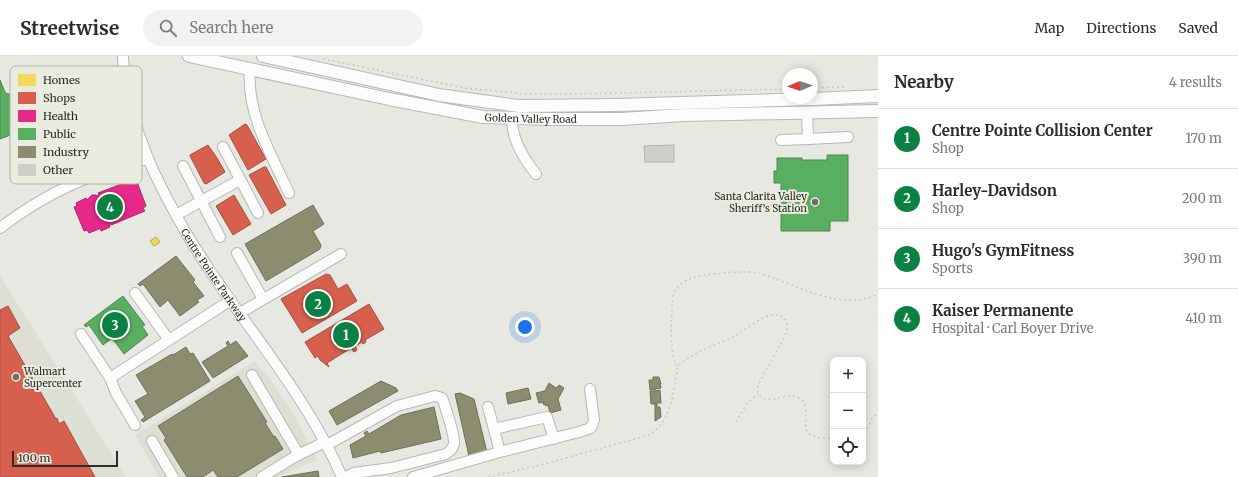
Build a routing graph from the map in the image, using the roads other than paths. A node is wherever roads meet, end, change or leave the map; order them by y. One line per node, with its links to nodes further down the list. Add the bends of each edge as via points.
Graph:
1 (123, 56): 4 (street, Centre Pointe Parkway)
2 (189, 56): 5 (main road, Golden Valley Road)
3 (263, 56): 6 (main road, Golden Valley Road, via 439,95 519,106)
4 (124, 66)
5 (250, 69): 9 (main road, Golden Valley Road, via 397,101 483,117); 21 (street, via 249,84 255,118)
6 (878, 96)
7 (878, 111): 8 (main road, Golden Valley Road)
8 (807, 112): 9 (main road, Golden Valley Road); 11 (street)
9 (512, 119): 18 (street, via 516,142)
10 (848, 137): 11 (street)
11 (808, 139): 12 (street)
12 (782, 140)
13 (142, 142): 15 (street, Centre Pointe Parkway)
14 (223, 147): 19 (street)
15 (148, 159): 16 (street); 24 (street, Centre Pointe Parkway)
16 (142, 161)
17 (183, 166): 22 (street)
18 (536, 174)
19 (240, 180): 22 (street); 23 (street)
20 (71, 184): 25 (street, via 31,206)
21 (289, 193)
22 (201, 201): 24 (street); 26 (street)
23 (258, 213)
24 (176, 215): 31 (street, Centre Pointe Parkway)
25 (0, 228)
26 (220, 237)
27 (237, 253): 30 (street)
28 (341, 254): 30 (street)
29 (135, 294): 34 (street)
30 (263, 299): 32 (street)
31 (231, 300): 32 (street, Centre Pointe Parkway); 34 (street)
32 (240, 313): 43 (street, Centre Pointe Parkway, via 298,395)
33 (81, 334): 36 (street)
34 (169, 340): 36 (street)
35 (252, 375): 45 (street)
36 (110, 378): 39 (street)
37 (590, 390): 41 (street, via 594,420 590,428)
38 (488, 407): 40 (street)
39 (135, 425)
40 (494, 429): 41 (street, via 547,417); 44 (street)
41 (554, 439): 44 (street)
42 (152, 441): 47 (street)
43 (326, 444): 45 (street); 48 (street, Centre Pointe Parkway); 49 (street, via 397,406 436,396 442,398 454,441 450,451 391,468 354,473)
44 (500, 452): 50 (street)
45 (299, 455): 46 (street)
46 (264, 476)
47 (173, 477)
48 (342, 477)
49 (345, 477)
50 (413, 477)

